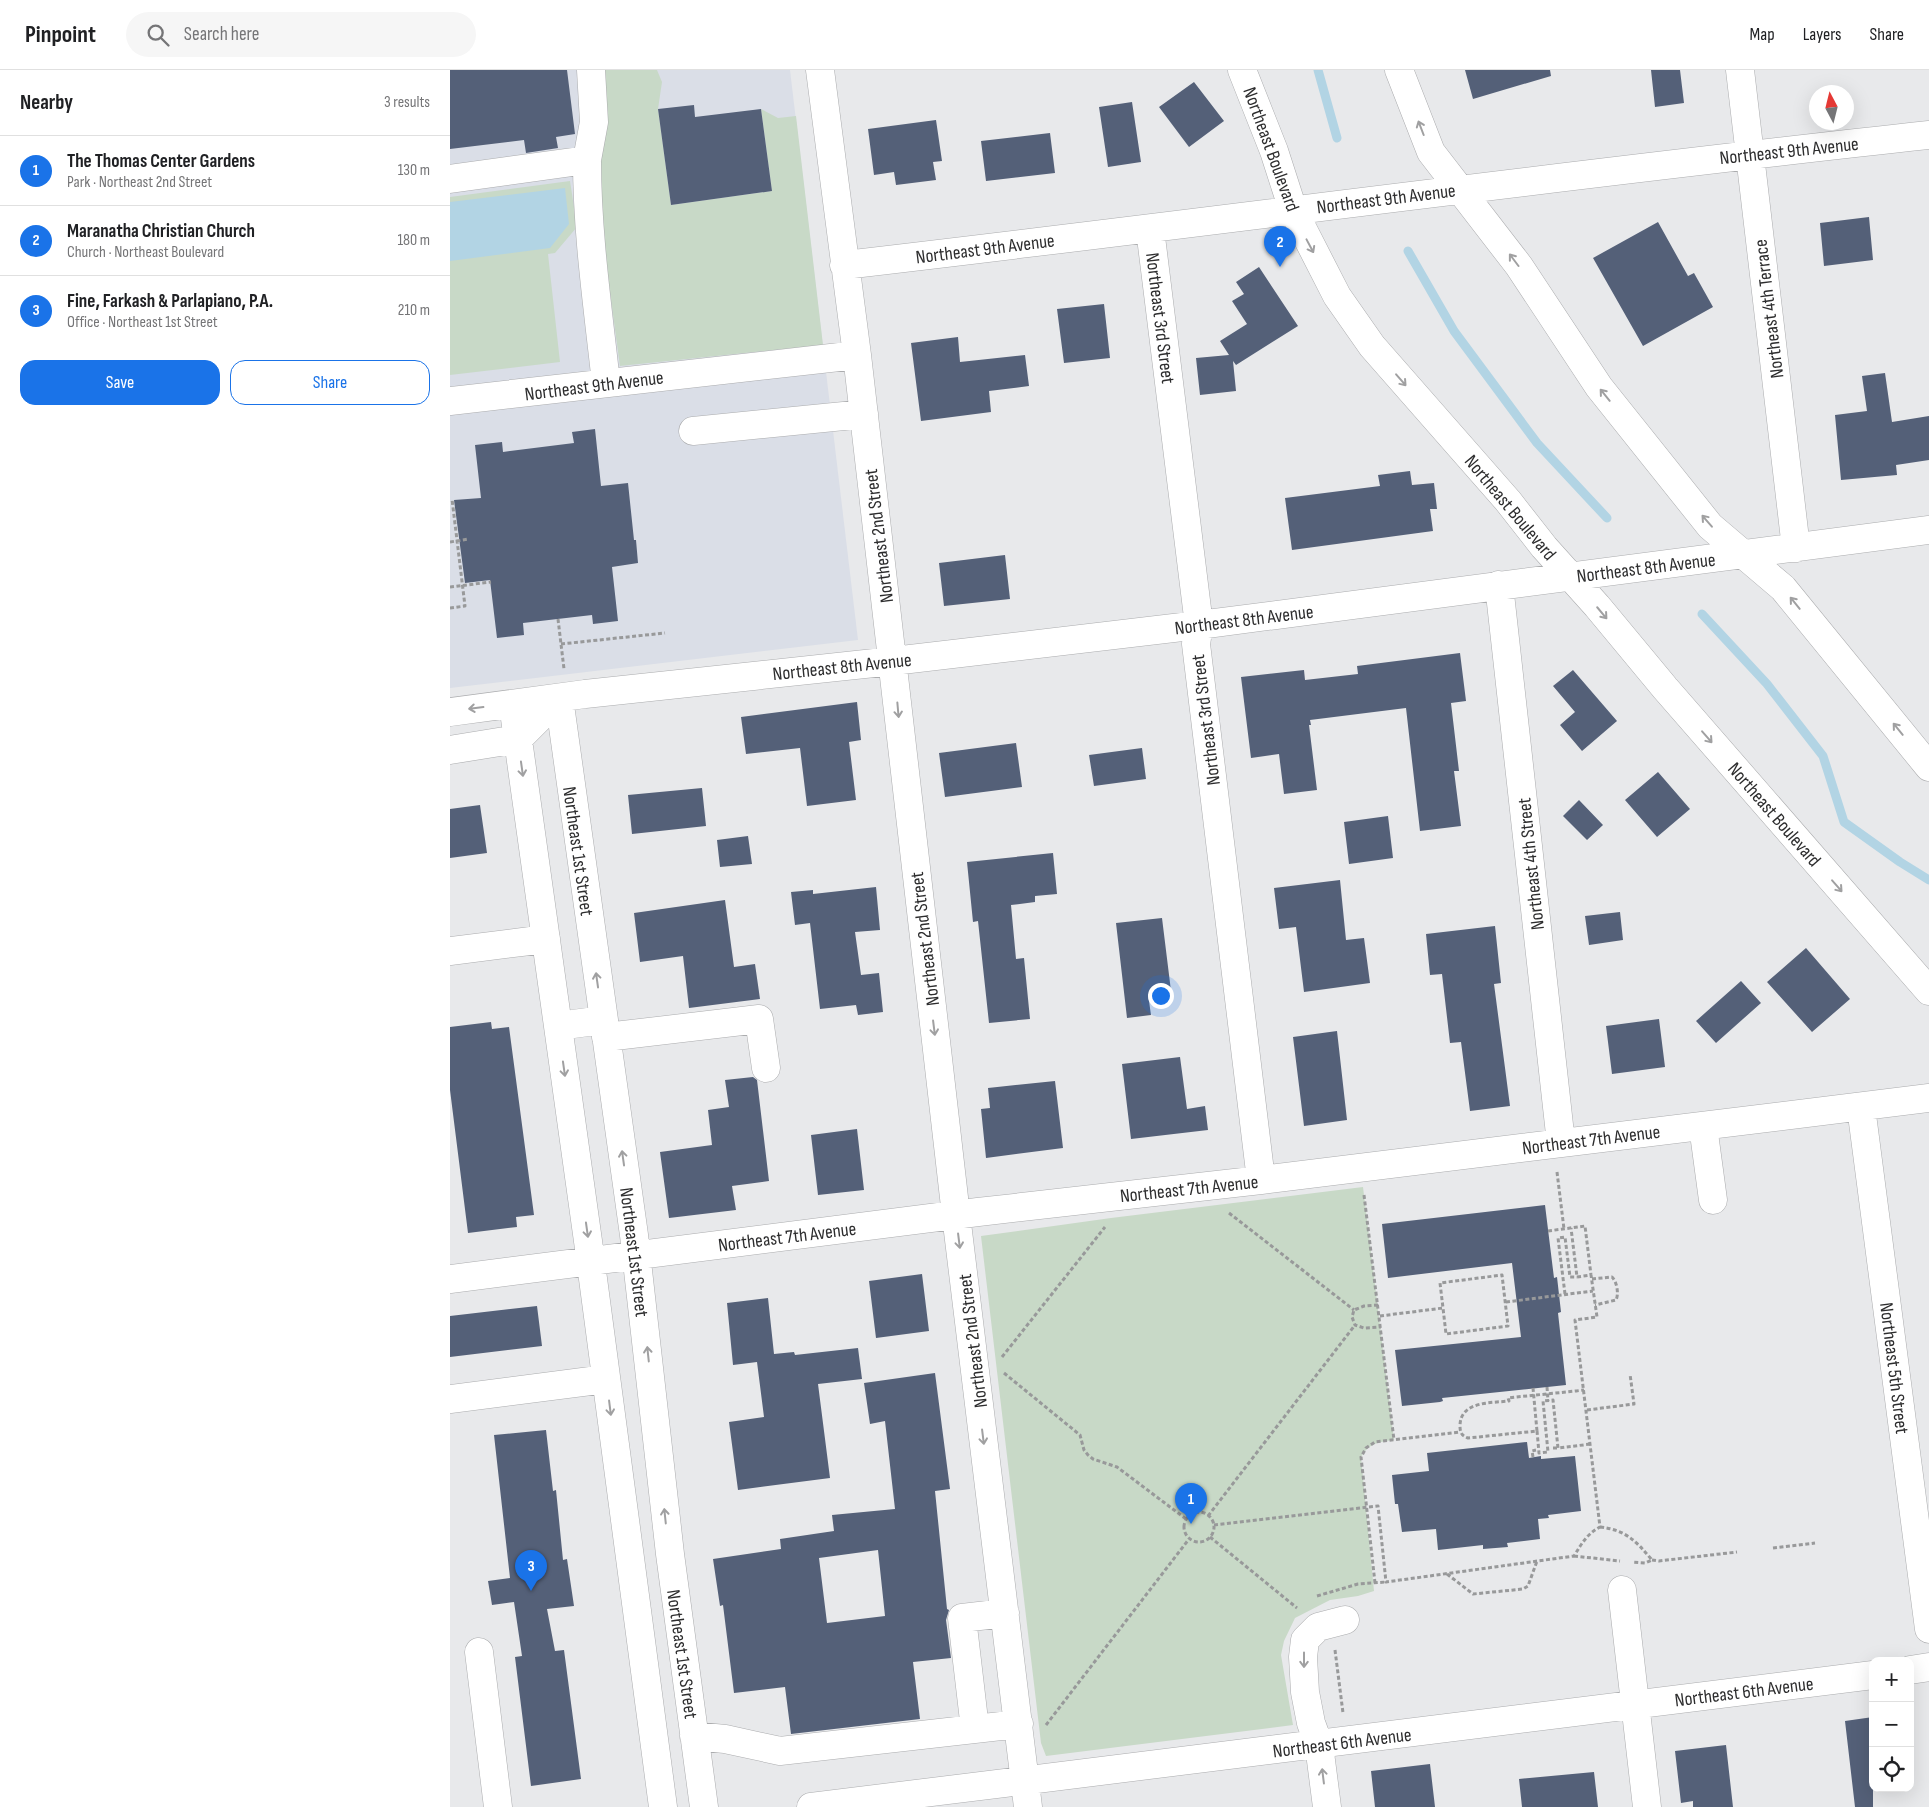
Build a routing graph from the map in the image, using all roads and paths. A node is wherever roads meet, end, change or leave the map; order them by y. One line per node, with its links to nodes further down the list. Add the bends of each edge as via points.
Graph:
1 (591, 70): 8 (street, via 594,122)
2 (820, 70): 13 (street, Northeast 2nd Street)
3 (1242, 70): 11 (street, Northeast Boulevard)
4 (1399, 70): 10 (street, one-way to 4, via 1431,152)
5 (1740, 70): 7 (street, Northeast 4th Terrace)
6 (1929, 135): 7 (street, Northeast 9th Avenue)
7 (1750, 154): 10 (street, Northeast 9th Avenue); 25 (street, Northeast 4th Terrace)
8 (587, 160): 9 (street); 15 (street, via 592,264)
9 (450, 179)
10 (1459, 188): 11 (street, Northeast 9th Avenue); 26 (street, one-way to 10, via 1710,526 1599,387 1519,266)
11 (1293, 210): 12 (street, Northeast 9th Avenue); 27 (street, Northeast Boulevard, one-way to 27, via 1337,296 1372,346 1508,501)
12 (1150, 229): 13 (street, Northeast 9th Avenue); 34 (street, Northeast 3rd Street)
13 (844, 265): 14 (street, Northeast 2nd Street)
14 (857, 355): 15 (street, Northeast 9th Avenue); 17 (street, Northeast 2nd Street)
15 (606, 383): 16 (street, Northeast 9th Avenue)
16 (450, 401)
17 (864, 414): 18 (street); 37 (street, Northeast 2nd Street)
18 (693, 431)
19 (452, 499): 20 (path)
20 (453, 517): 23 (path)
21 (1929, 530): 25 (street, Northeast 8th Avenue)
22 (469, 540): 23 (path)
23 (457, 541): 24 (path); 29 (path)
24 (450, 542)
25 (1796, 548): 26 (street, Northeast 8th Avenue)
26 (1742, 555): 27 (street, Northeast 8th Avenue); 43 (street, one-way to 26, via 1783,588)
27 (1569, 577): 30 (street, Northeast 8th Avenue); 46 (street, Northeast Boulevard, one-way to 46)
28 (491, 582): 29 (path)
29 (462, 586): 31 (path); 32 (path, via 465,606)
30 (1499, 586): 34 (street, Northeast 8th Avenue); 53 (street, Northeast 4th Street)
31 (450, 587)
32 (450, 608)
33 (558, 619): 36 (path)
34 (1199, 625): 37 (street, Northeast 8th Avenue); 54 (street, Northeast 3rd Street, via 1196,644)
35 (665, 633): 36 (path)
36 (561, 644): 38 (path)
37 (893, 661): 38 (street, Northeast 8th Avenue); 58 (street, Northeast 2nd Street, one-way to 58)
38 (562, 687): 39 (street, Northeast 8th Avenue); 41 (street); 48 (street, Northeast 1st Street, one-way to 38)
39 (513, 704): 40 (street, Northeast 8th Avenue, one-way to 40); 41 (street)
40 (450, 712)
41 (518, 739): 42 (street); 44 (street, one-way to 44)
42 (450, 750)
43 (1929, 767)
44 (546, 939): 45 (street); 47 (street)
45 (450, 951)
46 (1929, 991)
47 (558, 1026): 48 (street); 64 (street, one-way to 64)
48 (604, 1029): 49 (street, via 759,1019); 63 (street, Northeast 1st Street, one-way to 48)
49 (766, 1068)
50 (1929, 1098): 51 (street, Northeast 7th Avenue)
51 (1861, 1107): 52 (street, Northeast 7th Avenue); 120 (street, Northeast 5th Street)
52 (1702, 1126): 53 (street, Northeast 7th Avenue); 56 (street)
53 (1559, 1154): 54 (street, Northeast 7th Avenue); 61 (path)
54 (1261, 1180): 58 (street, Northeast 7th Avenue)
55 (1363, 1187): 71 (path)
56 (1713, 1200)
57 (1226, 1211): 74 (path)
58 (956, 1215): 63 (street, Northeast 7th Avenue); 119 (street, Northeast 2nd Street, one-way to 119)
59 (1106, 1225): 78 (path)
60 (1571, 1228): 61 (path); 65 (path); 66 (path, via 1586,1226)
61 (1564, 1229): 62 (path)
62 (1548, 1231)
63 (636, 1255): 64 (street, Northeast 7th Avenue); 108 (street, Northeast 1st Street, one-way to 63)
64 (590, 1260): 67 (street, Northeast 7th Avenue); 81 (street)
65 (1577, 1277): 66 (path); 69 (path, via 1570,1278 1565,1237 1558,1238)
66 (1592, 1277): 68 (path); 72 (path, via 1612,1277 1617,1290 1616,1300)
67 (450, 1279)
68 (1593, 1291): 69 (path); 72 (path)
69 (1566, 1294): 70 (path)
70 (1506, 1302): 73 (path, via 1508,1326 1446,1334); 73 (path, via 1502,1275 1440,1283)
71 (1378, 1305): 74 (path); 75 (path)
72 (1595, 1305): 84 (path, via 1597,1316 1575,1320)
73 (1443, 1308): 75 (path)
74 (1354, 1310): 76 (path)
75 (1380, 1316): 77 (path)
76 (1355, 1326): 77 (path); 99 (path)
77 (1381, 1327): 92 (path)
78 (1002, 1358)
79 (1003, 1372): 100 (path, via 1080,1435 1088,1455 1117,1467)
80 (1630, 1374): 89 (path, via 1634,1404)
81 (606, 1379): 87 (street); 110 (street, one-way to 110)
82 (1547, 1387): 85 (path)
83 (1533, 1388): 86 (path)
84 (1584, 1390): 85 (path); 89 (path)
85 (1547, 1394): 86 (path); 88 (path)
86 (1533, 1395): 90 (path); 91 (path, via 1471,1406 1459,1424)
87 (450, 1398)
88 (1548, 1400): 90 (path, via 1543,1401 1548,1452 1539,1453); 95 (path, via 1553,1400)
89 (1587, 1410): 93 (path)
90 (1537, 1431): 91 (path, via 1468,1438)
91 (1460, 1432): 92 (path)
92 (1394, 1440): 98 (path, via 1376,1442 1366,1448 1361,1457)
93 (1591, 1444): 95 (path); 102 (path)
94 (1553, 1448): 95 (path)
95 (1558, 1448)
96 (1536, 1450): 97 (path, via 1532,1450)
97 (1533, 1458)
98 (1366, 1508): 101 (path); 115 (path, via 1378,1506 1386,1582); 116 (path)
99 (1208, 1516): 100 (path, via 1197,1512); 101 (path)
100 (1186, 1519): 104 (path, via 1184,1529)
101 (1214, 1525): 103 (path)
102 (1600, 1527): 109 (path, via 1583,1540); 111 (path, via 1622,1532)
103 (1210, 1536): 104 (path, via 1200,1542); 118 (path)
104 (1189, 1539): 130 (path)
105 (1815, 1543): 106 (path)
106 (1773, 1548)
107 (1737, 1552): 111 (path)
108 (670, 1554): 110 (street); 132 (street, Northeast 1st Street)
109 (1574, 1556): 112 (path); 113 (path)
110 (629, 1560): 138 (street)
111 (1652, 1560): 114 (path)
112 (1538, 1561): 115 (path); 115 (path, via 1528,1586 1523,1589 1473,1594)
113 (1623, 1561)
114 (1630, 1562)
115 (1447, 1573)
116 (1375, 1583)
117 (1622, 1590): 127 (street)
118 (1297, 1608)
119 (1005, 1614): 129 (street, Northeast 2nd Street); 131 (street, via 962,1618)
120 (1929, 1626): 121 (street, Northeast 5th Street)
121 (1929, 1630)
122 (1339, 1631): 128 (path); 133 (street, one-way to 133, via 1318,1627 1305,1640 1305,1692)
123 (479, 1652): 137 (street)
124 (1929, 1668): 125 (street)
125 (1914, 1670)
126 (1869, 1676): 127 (street, Northeast 6th Avenue)
127 (1634, 1706): 133 (street, Northeast 6th Avenue); 141 (street)
128 (1344, 1718)
129 (1019, 1724): 131 (street); 134 (street, Northeast 2nd Street)
130 (1046, 1726)
131 (974, 1729): 132 (street, via 780,1751)
132 (694, 1736): 139 (street, Northeast 1st Street)
133 (1319, 1745): 134 (street, Northeast 6th Avenue); 140 (street, one-way to 133)
134 (1026, 1794): 135 (street, Northeast 6th Avenue)
135 (887, 1802): 136 (street, Northeast 6th Avenue)
136 (824, 1806)
137 (498, 1807)
138 (664, 1807)
139 (704, 1807)
140 (1327, 1807)
141 (1647, 1807)

